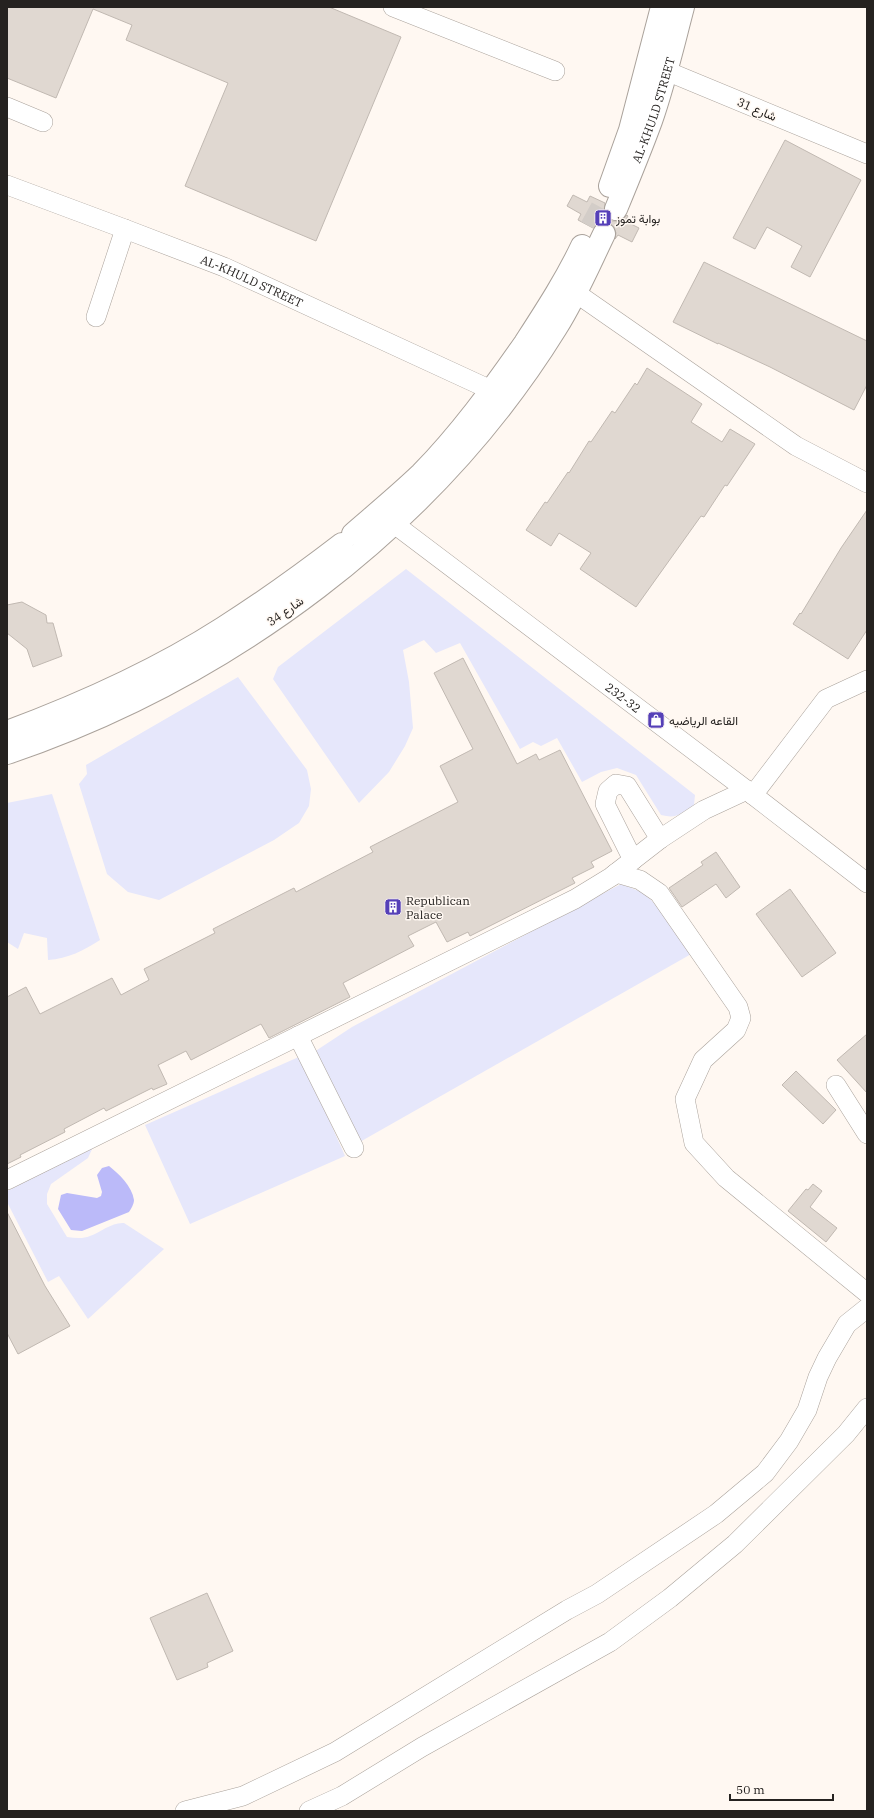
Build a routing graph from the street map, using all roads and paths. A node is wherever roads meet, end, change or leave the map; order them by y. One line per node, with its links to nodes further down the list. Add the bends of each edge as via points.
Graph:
1 (393, 7): 5 (street)
2 (662, 7): 4 (main road, AL-KHULD STREET)
3 (684, 7): 4 (main road, AL-KHULD STREET)
4 (657, 67): 8 (street, شارع 31); 10 (main road, AL-KHULD STREET, via 630,130)
5 (555, 71)
6 (7, 107): 7 (street)
7 (43, 122)
8 (867, 154)
9 (7, 186): 11 (street, AL-KHULD STREET)
10 (610, 206)
11 (125, 229): 14 (street); 15 (street, AL-KHULD STREET, via 224,267)
12 (597, 230): 13 (main road)
13 (569, 288): 15 (main road, via 556,328); 16 (street, via 796,446)
14 (96, 317)
15 (500, 392): 17 (main road, شارع 34, via 455,461)
16 (867, 483)
17 (387, 518): 19 (main road, شارع 34, via 347,539 263,602 179,654 91,698); 20 (main road, شارع 34, via 365,551 312,592 233,645 182,675 109,712); 21 (street, 232-32)
18 (867, 680): 21 (street, via 826,699)
19 (7, 732)
20 (7, 753)
21 (750, 793): 22 (street, via 704,810); 25 (street, 232-32)
22 (660, 839): 23 (street); 23 (street, via 627,786 616,784 608,791 605,804)
23 (633, 860): 24 (street)
24 (616, 873): 26 (street, via 575,899); 31 (street, via 640,880 659,893 738,1007 741,1018 736,1030 703,1060 685,1099 694,1143 726,1178)
25 (867, 883)
26 (298, 1036): 29 (street); 30 (street)
27 (836, 1085): 28 (street)
28 (867, 1134)
29 (354, 1148)
30 (7, 1180)
31 (867, 1293)
32 (867, 1308): 34 (street, via 847,1324 818,1377 807,1410 765,1473 716,1514 597,1594 335,1752 243,1796)
33 (867, 1408): 35 (street, via 846,1434 735,1544 670,1598 610,1642 342,1796)
34 (184, 1811)
35 (309, 1811)

